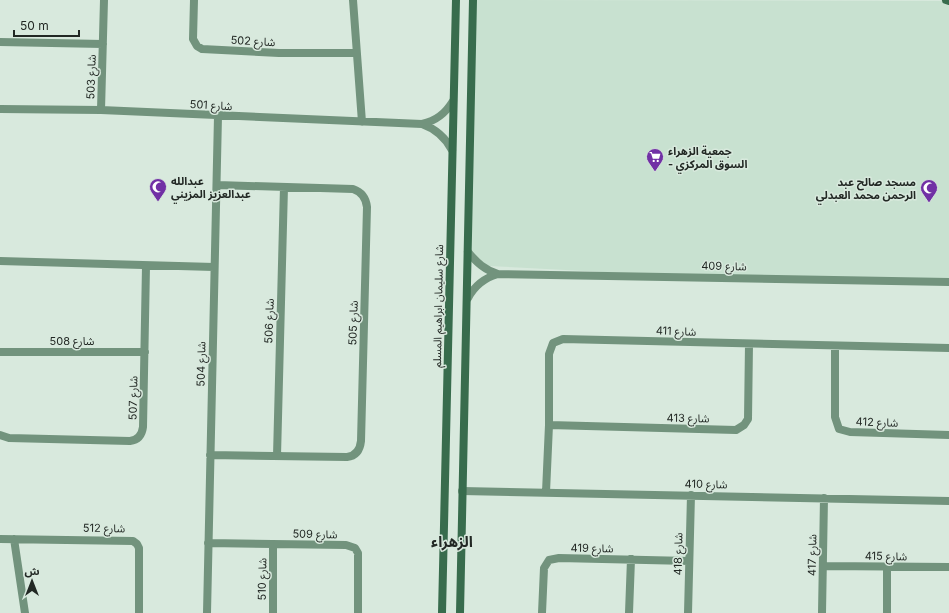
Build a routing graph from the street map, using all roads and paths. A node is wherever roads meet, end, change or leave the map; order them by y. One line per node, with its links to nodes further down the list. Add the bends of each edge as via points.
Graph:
1 (104, 0): 9 (street, شارع 503)
2 (194, 0): 10 (street, شارع 502, via 193,39 202,49)
3 (353, 0): 10 (street)
4 (456, 0): 11 (street, شارع سليمان ابراهيم المسلم)
5 (473, 0): 20 (street)
6 (946, 0): 7 (street)
7 (949, 1)
8 (0, 42): 9 (street, شارع 503)
9 (103, 44): 13 (street, شارع 503)
10 (356, 53): 15 (street)
11 (453, 101): 16 (street, شارع 501, via 439,118); 17 (street, شارع سليمان ابراهيم المسلم)
12 (0, 109): 13 (street, شارع 501)
13 (101, 110): 14 (street, شارع 501)
14 (218, 116): 15 (street, شارع 501); 18 (street, شارع 504)
15 (362, 122): 16 (street, شارع 501)
16 (422, 124): 17 (street, شارع 501, via 439,132)
17 (452, 150): 56 (street, شارع سليمان ابراهيم المسلم)
18 (217, 185): 19 (street, شارع 505); 23 (street, شارع 504)
19 (284, 187): 36 (street, شارع 506); 36 (street, شارع 505, via 348,189 358,191 365,198 367,207 361,441 354,455 347,457)
20 (468, 252): 24 (street, شارع 409, via 478,264); 26 (street)
21 (0, 261): 22 (street)
22 (146, 266): 23 (street); 31 (street, شارع 507)
23 (214, 268): 35 (street, شارع 504)
24 (498, 274): 25 (street, شارع 409); 26 (street, شارع 409, via 475,287)
25 (949, 282)
26 (468, 298): 37 (street)
27 (749, 344): 28 (street, شارع 411); 32 (street, شارع 413, via 748,419 744,426 736,430); 32 (street, شارع 411, via 562,339 553,343 549,354)
28 (835, 347): 29 (street, شارع 411); 34 (street, شارع 412, via 835,417 839,428 850,432)
29 (949, 348)
30 (0, 352): 31 (street, شارع 508)
31 (145, 352): 33 (street, شارع 507, via 144,427 135,440 9,438)
32 (549, 425): 38 (street, شارع 411)
33 (0, 435)
34 (949, 435)
35 (210, 455): 36 (street, شارع 505); 44 (street, شارع 504)
36 (277, 456)
37 (462, 491): 38 (street, شارع 410); 57 (street)
38 (546, 492): 39 (street, شارع 410)
39 (691, 495): 40 (street, شارع 410); 47 (street, شارع 418)
40 (824, 498): 41 (street, شارع 410); 48 (street, شارع 417)
41 (949, 501)
42 (0, 539): 43 (street, شارع 512)
43 (14, 539): 51 (street); 52 (street, شارع 512, via 133,540 139,548)
44 (208, 543): 45 (street, شارع 509); 53 (street, شارع 504)
45 (273, 544): 54 (street, شارع 510); 55 (street, شارع 509, via 346,545 355,548 358,556)
46 (630, 560): 47 (street, شارع 419); 58 (street, شارع 419, via 549,560 544,568); 59 (street)
47 (689, 561): 60 (street, شارع 418)
48 (823, 566): 49 (street, شارع 415); 61 (street, شارع 417)
49 (887, 567): 50 (street, شارع 415); 62 (street)
50 (949, 567)
51 (25, 613)
52 (139, 613)
53 (206, 613)
54 (273, 613)
55 (358, 613)
56 (442, 613)
57 (460, 613)
58 (542, 613)
59 (629, 613)
60 (688, 613)
61 (822, 613)
62 (887, 613)

